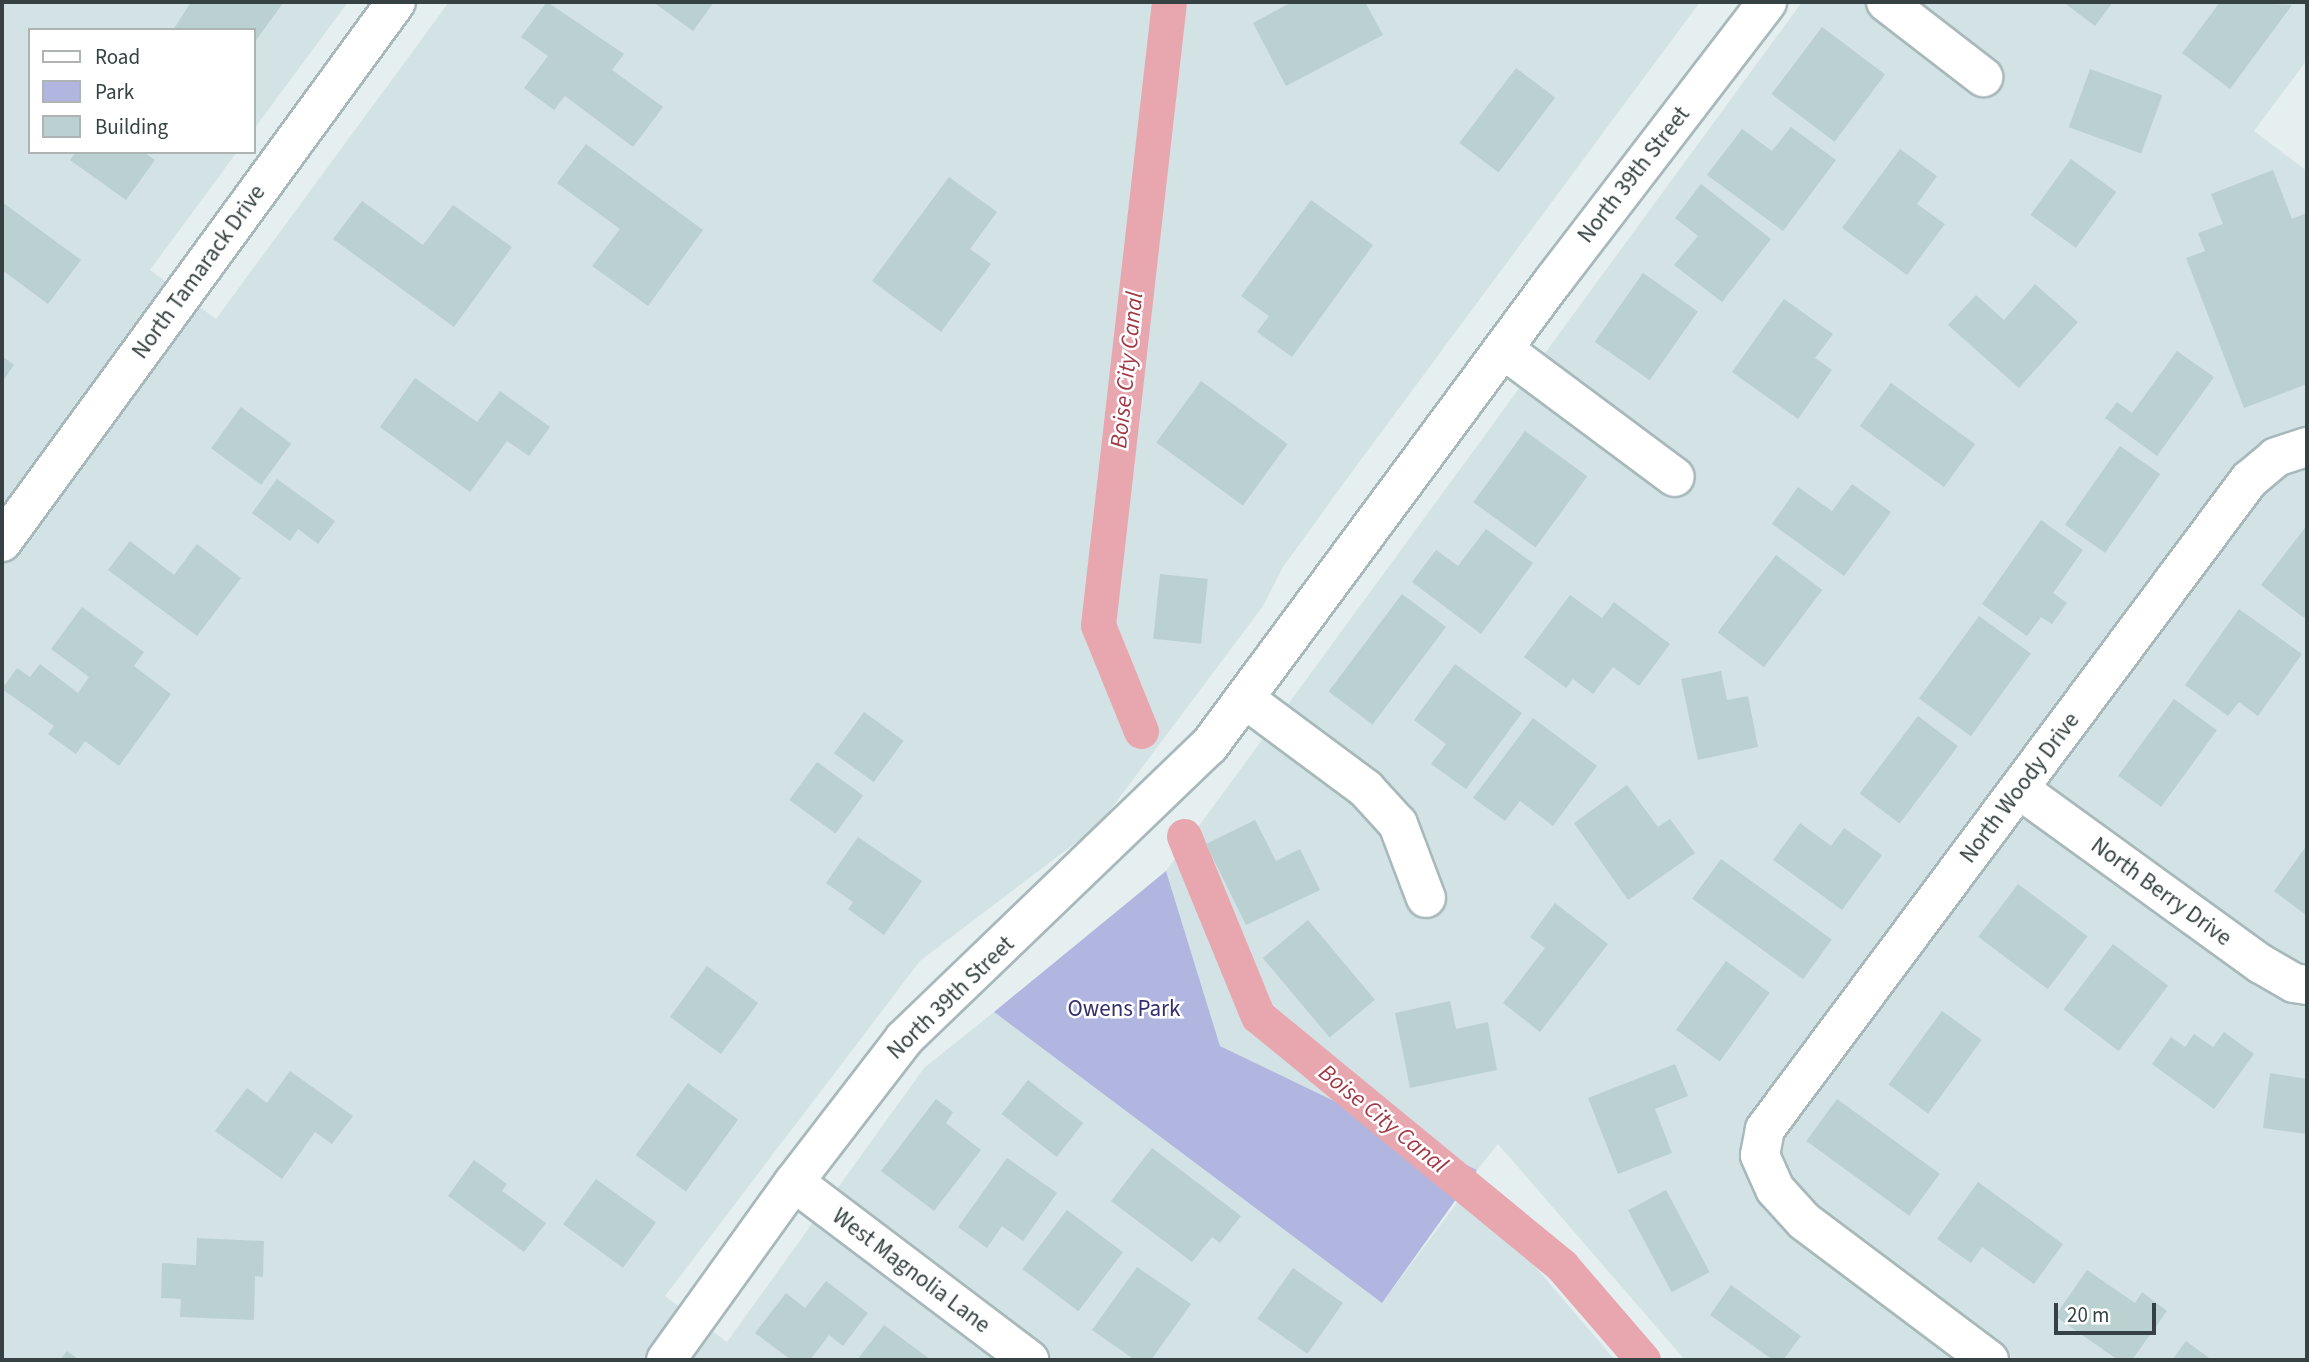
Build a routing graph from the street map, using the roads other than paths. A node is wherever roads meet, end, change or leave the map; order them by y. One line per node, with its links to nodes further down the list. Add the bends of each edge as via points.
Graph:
1 (396, 2): 8 (street, North Tamarack Drive)
2 (1767, 2): 5 (street, North 39th Street)
3 (1886, 2): 4 (street)
4 (1983, 77)
5 (1503, 349): 7 (street); 9 (street, North 39th Street)
6 (2307, 447): 10 (street, North Woody Drive, via 2276,457 2249,480)
7 (1675, 477)
8 (2, 542)
9 (1245, 699): 11 (street, via 1366,789 1398,824); 13 (street, North 39th Street, via 1209,746 1149,808 905,1039)
10 (2019, 789): 12 (street, North Berry Drive, via 2261,964); 16 (street, North Woody Drive, via 1786,1098 1765,1129 1760,1155 1775,1189 1804,1221)
11 (1426, 898)
12 (2307, 985)
13 (794, 1182): 14 (street, North 39th Street); 15 (street, West Magnolia Lane)
14 (666, 1360)
15 (1029, 1360)
16 (1989, 1360)

